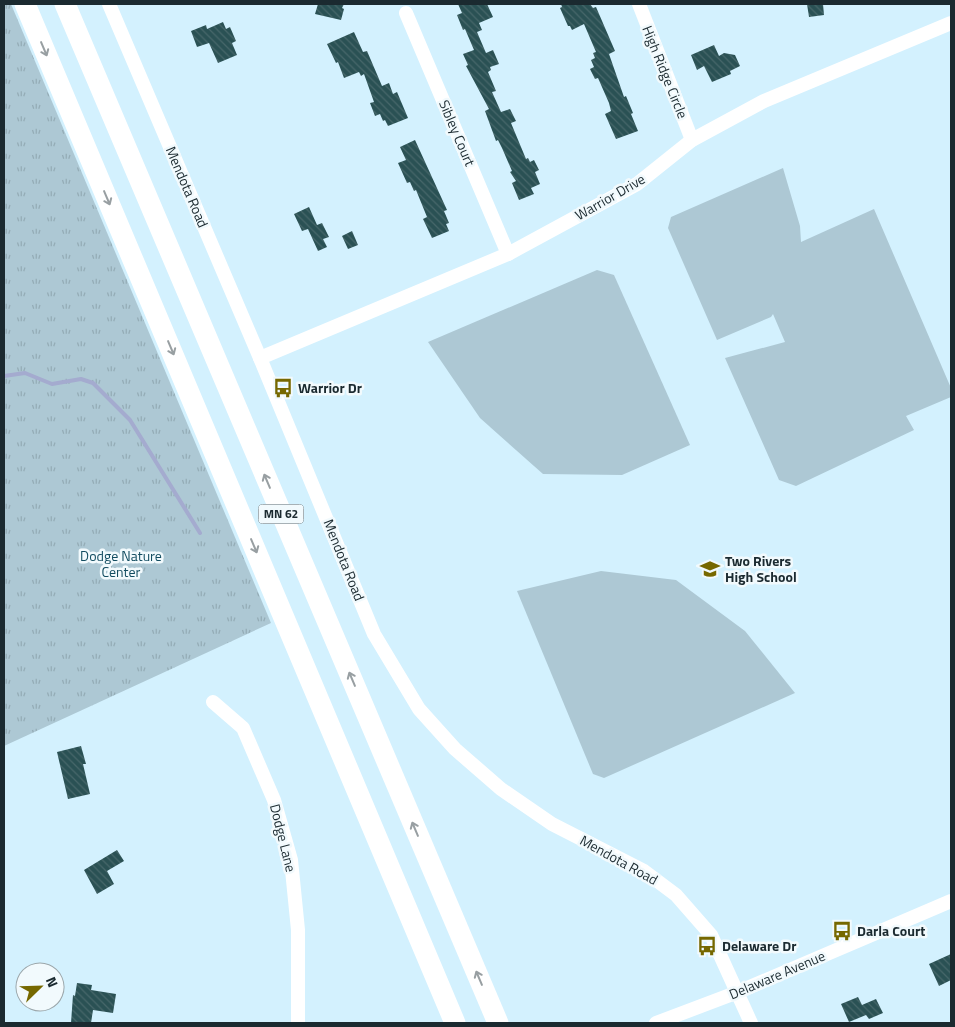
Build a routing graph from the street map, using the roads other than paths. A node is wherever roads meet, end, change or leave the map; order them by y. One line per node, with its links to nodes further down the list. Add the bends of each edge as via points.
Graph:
1 (25, 4): 14 (highway, MN 62, one-way to 14)
2 (65, 4): 15 (highway, MN 62, one-way to 2)
3 (109, 4): 9 (street, Mendota Road)
4 (639, 4): 7 (street, High Ridge Circle)
5 (406, 13): 8 (street, Sibley Court)
6 (951, 23): 7 (street, Warrior Drive, via 764,101)
7 (692, 140): 8 (street, Warrior Drive, via 637,184)
8 (508, 254): 9 (street, Warrior Drive)
9 (260, 358): 12 (street, Mendota Road, via 374,634 419,709 455,749 501,788 552,824 644,871 676,894 711,935)
10 (213, 702): 13 (street, Dodge Lane, via 244,728 274,800 291,860 298,930)
11 (951, 901): 12 (street, Delaware Avenue)
12 (738, 992): 16 (street, Delaware Avenue); 17 (street, Mendota Road)
13 (298, 1023)
14 (455, 1023)
15 (498, 1023)
16 (656, 1023)
17 (752, 1023)

